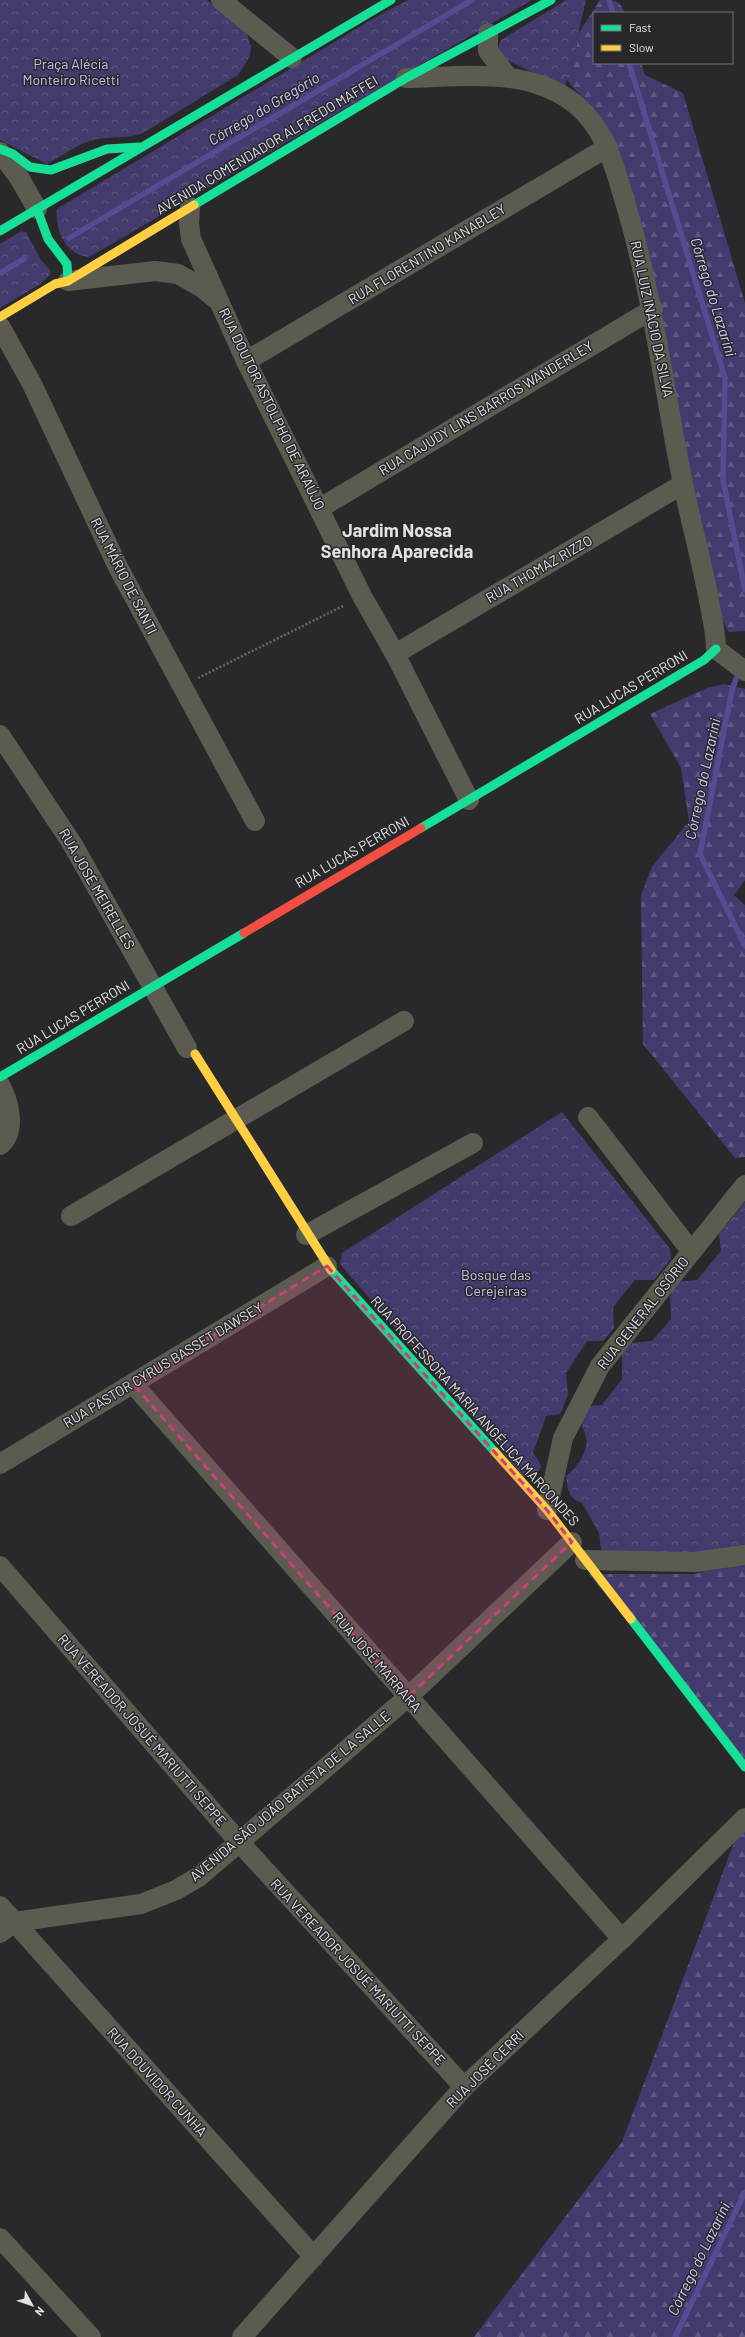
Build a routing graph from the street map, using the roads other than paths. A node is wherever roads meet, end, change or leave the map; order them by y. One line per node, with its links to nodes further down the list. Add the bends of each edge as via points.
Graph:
1 (221, 0): 5 (street)
2 (391, 0): 5 (street)
3 (551, 0): 4 (street, AVENIDA COMENDADOR ALFREDO MAFFEI)
4 (488, 33): 6 (street, via 488,51); 7 (street, AVENIDA COMENDADOR ALFREDO MAFFEI)
5 (292, 58): 8 (street)
6 (507, 76): 7 (street, RUA LUIZ INÁCIO DA SILVA); 9 (street, RUA LUIZ INÁCIO DA SILVA, via 542,86 573,103 589,118)
7 (406, 78): 11 (street, AVENIDA COMENDADOR ALFREDO MAFFEI)
8 (142, 147): 10 (street, via 108,149 51,170 30,167 13,154); 12 (street)
9 (608, 148): 16 (street, RUA LUIZ INÁCIO DA SILVA, via 637,242); 19 (street, RUA FLORENTINO KANABLEY)
10 (0, 150): 12 (street)
11 (190, 207): 14 (street, AVENIDA COMENDADOR ALFREDO MAFFEI); 15 (street, RUA DOUTOR ASTOLPHO DE ARAÚJO, via 191,239)
12 (37, 209): 13 (street); 14 (street, via 40,224 53,250 67,264)
13 (0, 231)
14 (68, 281): 15 (street, via 155,271 178,274 201,287); 17 (street, AVENIDA COMENDADOR ALFREDO MAFFEI, via 55,284)
15 (222, 304): 19 (street, RUA DOUTOR ASTOLPHO DE ARAÚJO)
16 (653, 308): 20 (street, RUA LUIZ INÁCIO DA SILVA); 21 (street, RUA CAJUDY LINS BARROS WANDERLEY)
17 (0, 317)
18 (0, 326): 27 (street, RUA MÁRIO DE SANTI, via 32,384 118,567)
19 (246, 361): 21 (street, RUA DOUTOR ASTOLPHO DE ARAÚJO)
20 (683, 484): 22 (street, RUA LUIZ INÁCIO DA SILVA, via 706,581); 23 (street, RUA THOMAZ RIZZO)
21 (320, 508): 23 (street, RUA DOUTOR ASTOLPHO DE ARAÚJO, via 362,596)
22 (716, 649): 24 (street); 26 (street, RUA LUCAS PERRONI, via 704,660)
23 (395, 654): 26 (street, RUA DOUTOR ASTOLPHO DE ARAÚJO)
24 (745, 671)
25 (3, 746): 28 (street, RUA JOSÉ MEIRELLES, via 72,845)
26 (469, 800): 28 (street, RUA LUCAS PERRONI)
27 (256, 821)
28 (152, 985): 30 (street, RUA JOSÉ MEIRELLES); 31 (street, RUA LUCAS PERRONI)
29 (404, 1021): 34 (street)
30 (191, 1051): 34 (street, RUA PROFESSORA MARIA ANGÉLICA MARCONDES)
31 (0, 1077)
32 (0, 1085): 36 (street, via 9,1106 10,1118 9,1130)
33 (588, 1117): 40 (street, RUA GENERAL OSÓRIO)
34 (238, 1119): 38 (street); 39 (street, RUA PROFESSORA MARIA ANGÉLICA MARCONDES)
35 (473, 1143): 39 (street)
36 (1, 1144)
37 (745, 1185): 40 (street, RUA GENERAL OSÓRIO)
38 (71, 1216)
39 (306, 1235): 41 (street, RUA PROFESSORA MARIA ANGÉLICA MARCONDES)
40 (691, 1251): 44 (street, RUA GENERAL OSÓRIO, via 600,1366 563,1438)
41 (327, 1266): 42 (street, RUA PASTOR CYRUS BASSET DAWSEY); 44 (street, RUA PROFESSORA MARIA ANGÉLICA MARCONDES)
42 (132, 1384): 43 (street, RUA PASTOR CYRUS BASSET DAWSEY); 49 (street, RUA JOSÉ MARRARA)
43 (0, 1464)
44 (547, 1510): 45 (street, RUA PROFESSORA MARIA ANGÉLICA MARCONDES)
45 (572, 1542): 47 (street, RUA PROFESSORA MARIA ANGÉLICA MARCONDES); 49 (street, AVENIDA SÃO JOÃO BATISTA DE LA SALLE)
46 (745, 1555): 47 (street, via 695,1562)
47 (585, 1560): 50 (street, RUA PROFESSORA MARIA ANGÉLICA MARCONDES)
48 (0, 1566): 52 (street, RUA VEREADOR JOSUÉ MARIUTTI SEPPE)
49 (408, 1697): 52 (street, AVENIDA SÃO JOÃO BATISTA DE LA SALLE); 55 (street, RUA JOSÉ MARRARA)
50 (745, 1767)
51 (745, 1818): 55 (street, RUA JOSÉ CERRI)
52 (239, 1842): 54 (street, AVENIDA SÃO JOÃO BATISTA DE LA SALLE, via 200,1876 176,1890 141,1904); 56 (street, RUA VEREADOR JOSUÉ MARIUTTI SEPPE)
53 (0, 1906): 54 (street, RUA DOUVIDOR CUNHA)
54 (7, 1928): 58 (street, RUA DOUVIDOR CUNHA)
55 (622, 1939): 56 (street, RUA JOSÉ CERRI)
56 (464, 2087): 58 (street, RUA JOSÉ CERRI)
57 (0, 2238): 59 (street)
58 (314, 2257): 60 (street, RUA JOSÉ CERRI)
59 (91, 2337)
60 (242, 2337)

